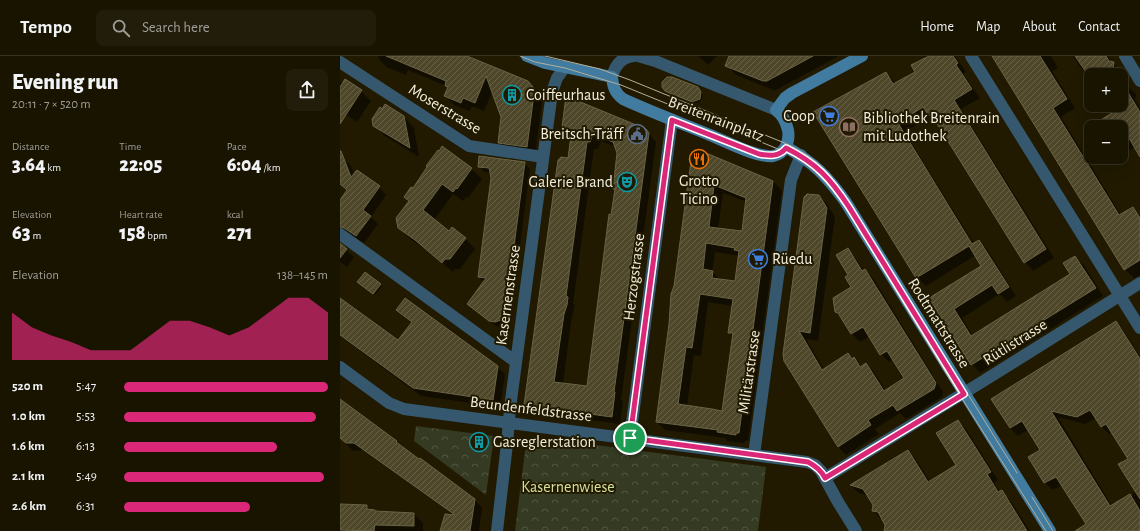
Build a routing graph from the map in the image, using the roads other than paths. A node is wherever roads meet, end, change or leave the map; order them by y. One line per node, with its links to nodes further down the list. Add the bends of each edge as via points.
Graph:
1 (527, 56): 8 (street)
2 (634, 56): 9 (street, via 618,64)
3 (638, 56): 11 (street, Breitenrainplatz)
4 (862, 56): 11 (street, via 789,94)
5 (970, 56): 18 (street)
6 (1125, 56): 10 (street)
7 (340, 62): 15 (street, Moserstrasse, via 469,146)
8 (565, 67): 9 (street); 15 (street, Kasernenstrasse, via 554,85)
9 (612, 77): 12 (street, Breitenrainplatz, via 614,89 620,97)
10 (1140, 81)
11 (776, 110): 13 (street, Breitenrainplatz, via 783,116 788,129)
12 (672, 120): 13 (street, Breitenrainplatz, via 759,154 777,155); 24 (street, Herzogstrasse)
13 (786, 148): 14 (street, Rodtmattstrasse)
14 (801, 155): 22 (street, Rodtmattstrasse, via 824,174 845,201); 25 (street, Militärstrasse, via 791,180)
15 (543, 157): 20 (street, Kasernenstrasse)
16 (340, 234): 20 (street)
17 (1140, 283): 18 (street, Rütlistrasse)
18 (1120, 295): 19 (street); 22 (street, Rütlistrasse)
19 (1140, 328)
20 (516, 362): 23 (street, Kasernenstrasse)
21 (340, 367): 23 (street, Beundenfeldstrasse, via 395,406 404,409)
22 (964, 394): 26 (street, Rütlistrasse); 29 (street, Rodtmattstrasse)
23 (509, 423): 24 (street, Beundenfeldstrasse); 27 (street, Kasernenstrasse)
24 (630, 438): 25 (street, Beundenfeldstrasse)
25 (754, 455): 26 (street, via 808,462 818,468)
26 (825, 478): 28 (street)
27 (497, 531)
28 (856, 531)
29 (1050, 531)

